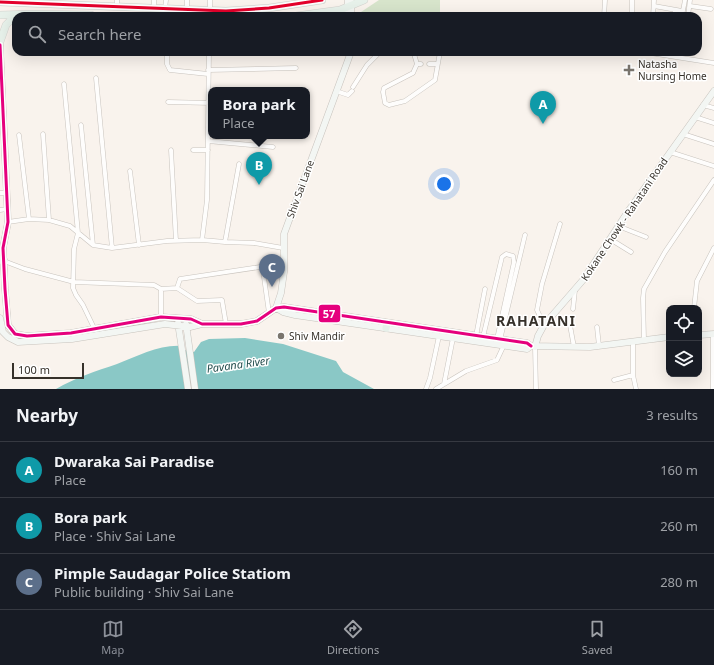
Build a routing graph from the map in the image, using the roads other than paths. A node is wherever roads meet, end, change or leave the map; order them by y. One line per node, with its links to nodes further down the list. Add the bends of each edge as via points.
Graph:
1 (64, 0): 16 (main road)
2 (154, 0): 20 (street)
3 (166, 0): 21 (street)
4 (187, 0): 25 (street)
5 (210, 0): 23 (street)
6 (322, 0): 23 (main road, via 269,8)
7 (364, 0): 15 (main road)
8 (605, 0): 28 (street)
9 (632, 0): 29 (street)
10 (654, 0): 18 (street)
11 (685, 0): 26 (street)
12 (690, 0): 19 (street)
13 (0, 2): 16 (main road)
14 (117, 3): 16 (main road); 17 (main road)
15 (349, 3): 27 (main road)
16 (95, 4)
17 (135, 4): 20 (main road)
18 (654, 6): 24 (street); 30 (street)
19 (690, 6): 22 (street); 31 (street)
20 (154, 9): 21 (main road)
21 (165, 9): 25 (main road)
22 (711, 9)
23 (210, 10): 25 (main road)
24 (675, 10): 26 (street)
25 (187, 11)
26 (682, 11)
27 (334, 12)
28 (604, 12)
29 (632, 12)
30 (653, 12)
31 (689, 12)
32 (0, 15): 33 (main road)
33 (12, 15)
34 (0, 19): 35 (main road)
35 (12, 19)
36 (12, 20): 37 (main road, via 6,25)
37 (0, 45): 72 (main road)
38 (167, 56): 49 (street, via 170,70)
39 (209, 56): 49 (street)
40 (349, 56): 53 (main road, Shiv Sai Lane)
41 (376, 56): 53 (street, via 367,65 349,95)
42 (415, 56): 46 (street, via 419,64 413,73 384,89 384,100 387,104 394,105 405,101 429,85 436,77)
43 (439, 56): 46 (street)
44 (686, 56): 47 (street)
45 (429, 64): 46 (street)
46 (437, 64)
47 (714, 64)
48 (296, 68): 49 (street)
49 (208, 72): 52 (street)
50 (96, 78): 94 (street)
51 (64, 84): 85 (street)
52 (209, 87)
53 (336, 91): 95 (main road, Shiv Sai Lane, via 284,234)
54 (714, 91): 57 (main road, Kokane Chowk - Rahatani Road)
55 (168, 102): 56 (street)
56 (208, 103)
57 (703, 105): 58 (street); 59 (main road, Kokane Chowk - Rahatani Road)
58 (714, 108)
59 (695, 117): 60 (street); 63 (main road, Kokane Chowk - Rahatani Road)
60 (714, 123)
61 (81, 125): 92 (street)
62 (43, 134): 81 (street)
63 (683, 134): 66 (street); 71 (main road, Kokane Chowk - Rahatani Road)
64 (19, 135): 80 (street)
65 (208, 141): 67 (street); 70 (street)
66 (714, 144)
67 (273, 147)
68 (170, 150): 90 (street)
69 (194, 150): 70 (street)
70 (208, 150): 89 (street, via 207,200)
71 (670, 152): 74 (street); 84 (main road, Kokane Chowk - Rahatani Road)
72 (2, 158): 77 (main road)
73 (238, 164): 91 (street)
74 (714, 166)
75 (130, 171): 93 (street)
76 (714, 180): 130 (street, via 665,252 644,289)
77 (3, 193): 79 (main road)
78 (0, 210): 79 (street)
79 (7, 210): 82 (main road)
80 (29, 219): 81 (street); 82 (street)
81 (49, 220): 85 (street, via 70,226)
82 (8, 222): 97 (main road)
83 (560, 224): 117 (street, via 541,287 537,310)
84 (618, 226): 87 (street); 88 (main road, Kokane Chowk - Rahatani Road)
85 (78, 233): 92 (street); 100 (street, via 74,249)
86 (525, 236): 131 (street)
87 (646, 237)
88 (610, 239): 98 (street); 104 (main road, Kokane Chowk - Rahatani Road)
89 (202, 240): 90 (street); 91 (street)
90 (176, 241): 93 (street)
91 (225, 242): 95 (street)
92 (93, 245): 94 (street)
93 (139, 246): 94 (street)
94 (112, 248)
95 (283, 248): 106 (main road, Shiv Sai Lane, via 284,272)
96 (714, 248): 105 (street, via 697,281)
97 (2, 250): 99 (main road)
98 (631, 252)
99 (2, 261): 100 (street); 121 (main road, via 7,322 11,332 27,336 71,333)
100 (74, 282): 102 (street, via 154,285); 121 (street, via 76,295)
101 (177, 288): 102 (street); 108 (street, via 180,279 260,267 264,270); 115 (street, via 197,300 222,300)
102 (161, 289): 109 (street)
103 (485, 289): 126 (street)
104 (575, 289): 107 (street); 117 (main road, Kokane Chowk - Rahatani Road)
105 (694, 305)
106 (276, 308): 108 (main road); 116 (main road, via 284,307)
107 (573, 309)
108 (269, 313): 115 (main road, via 257,321)
109 (161, 317): 111 (main road); 121 (main road)
110 (0, 318): 123 (main road, via 3,332 18,342)
111 (177, 318): 112 (main road); 118 (main road)
112 (185, 319): 114 (main road); 119 (main road)
113 (569, 320): 135 (street)
114 (202, 324): 115 (main road); 119 (main road)
115 (226, 324)
116 (386, 325): 125 (main road); 126 (main road)
117 (544, 325): 133 (main road, Kokane Chowk - Rahatani Road)
118 (178, 326): 119 (main road); 123 (main road, via 165,324); 139 (main road)
119 (186, 327): 140 (main road)
120 (597, 327): 134 (street)
121 (94, 328): 123 (street)
122 (714, 334): 124 (main road); 145 (street)
123 (97, 335)
124 (702, 335)
125 (439, 336): 129 (main road); 141 (street)
126 (476, 336): 127 (main road)
127 (483, 337): 131 (main road); 131 (street, via 502,257 506,254 513,256)
128 (666, 337): 130 (main road)
129 (453, 338): 131 (main road); 138 (street)
130 (644, 340): 132 (main road)
131 (500, 342): 133 (main road, via 527,349); 138 (street, via 497,360 466,370)
132 (633, 342): 134 (main road); 136 (street)
133 (533, 346): 135 (main road); 143 (street)
134 (599, 346): 135 (main road)
135 (574, 348)
136 (633, 375): 137 (street); 144 (street)
137 (614, 380)
138 (444, 384): 142 (street)
139 (188, 389)
140 (195, 389)
141 (426, 389)
142 (436, 389)
143 (536, 389)
144 (636, 389)
145 (714, 389)

